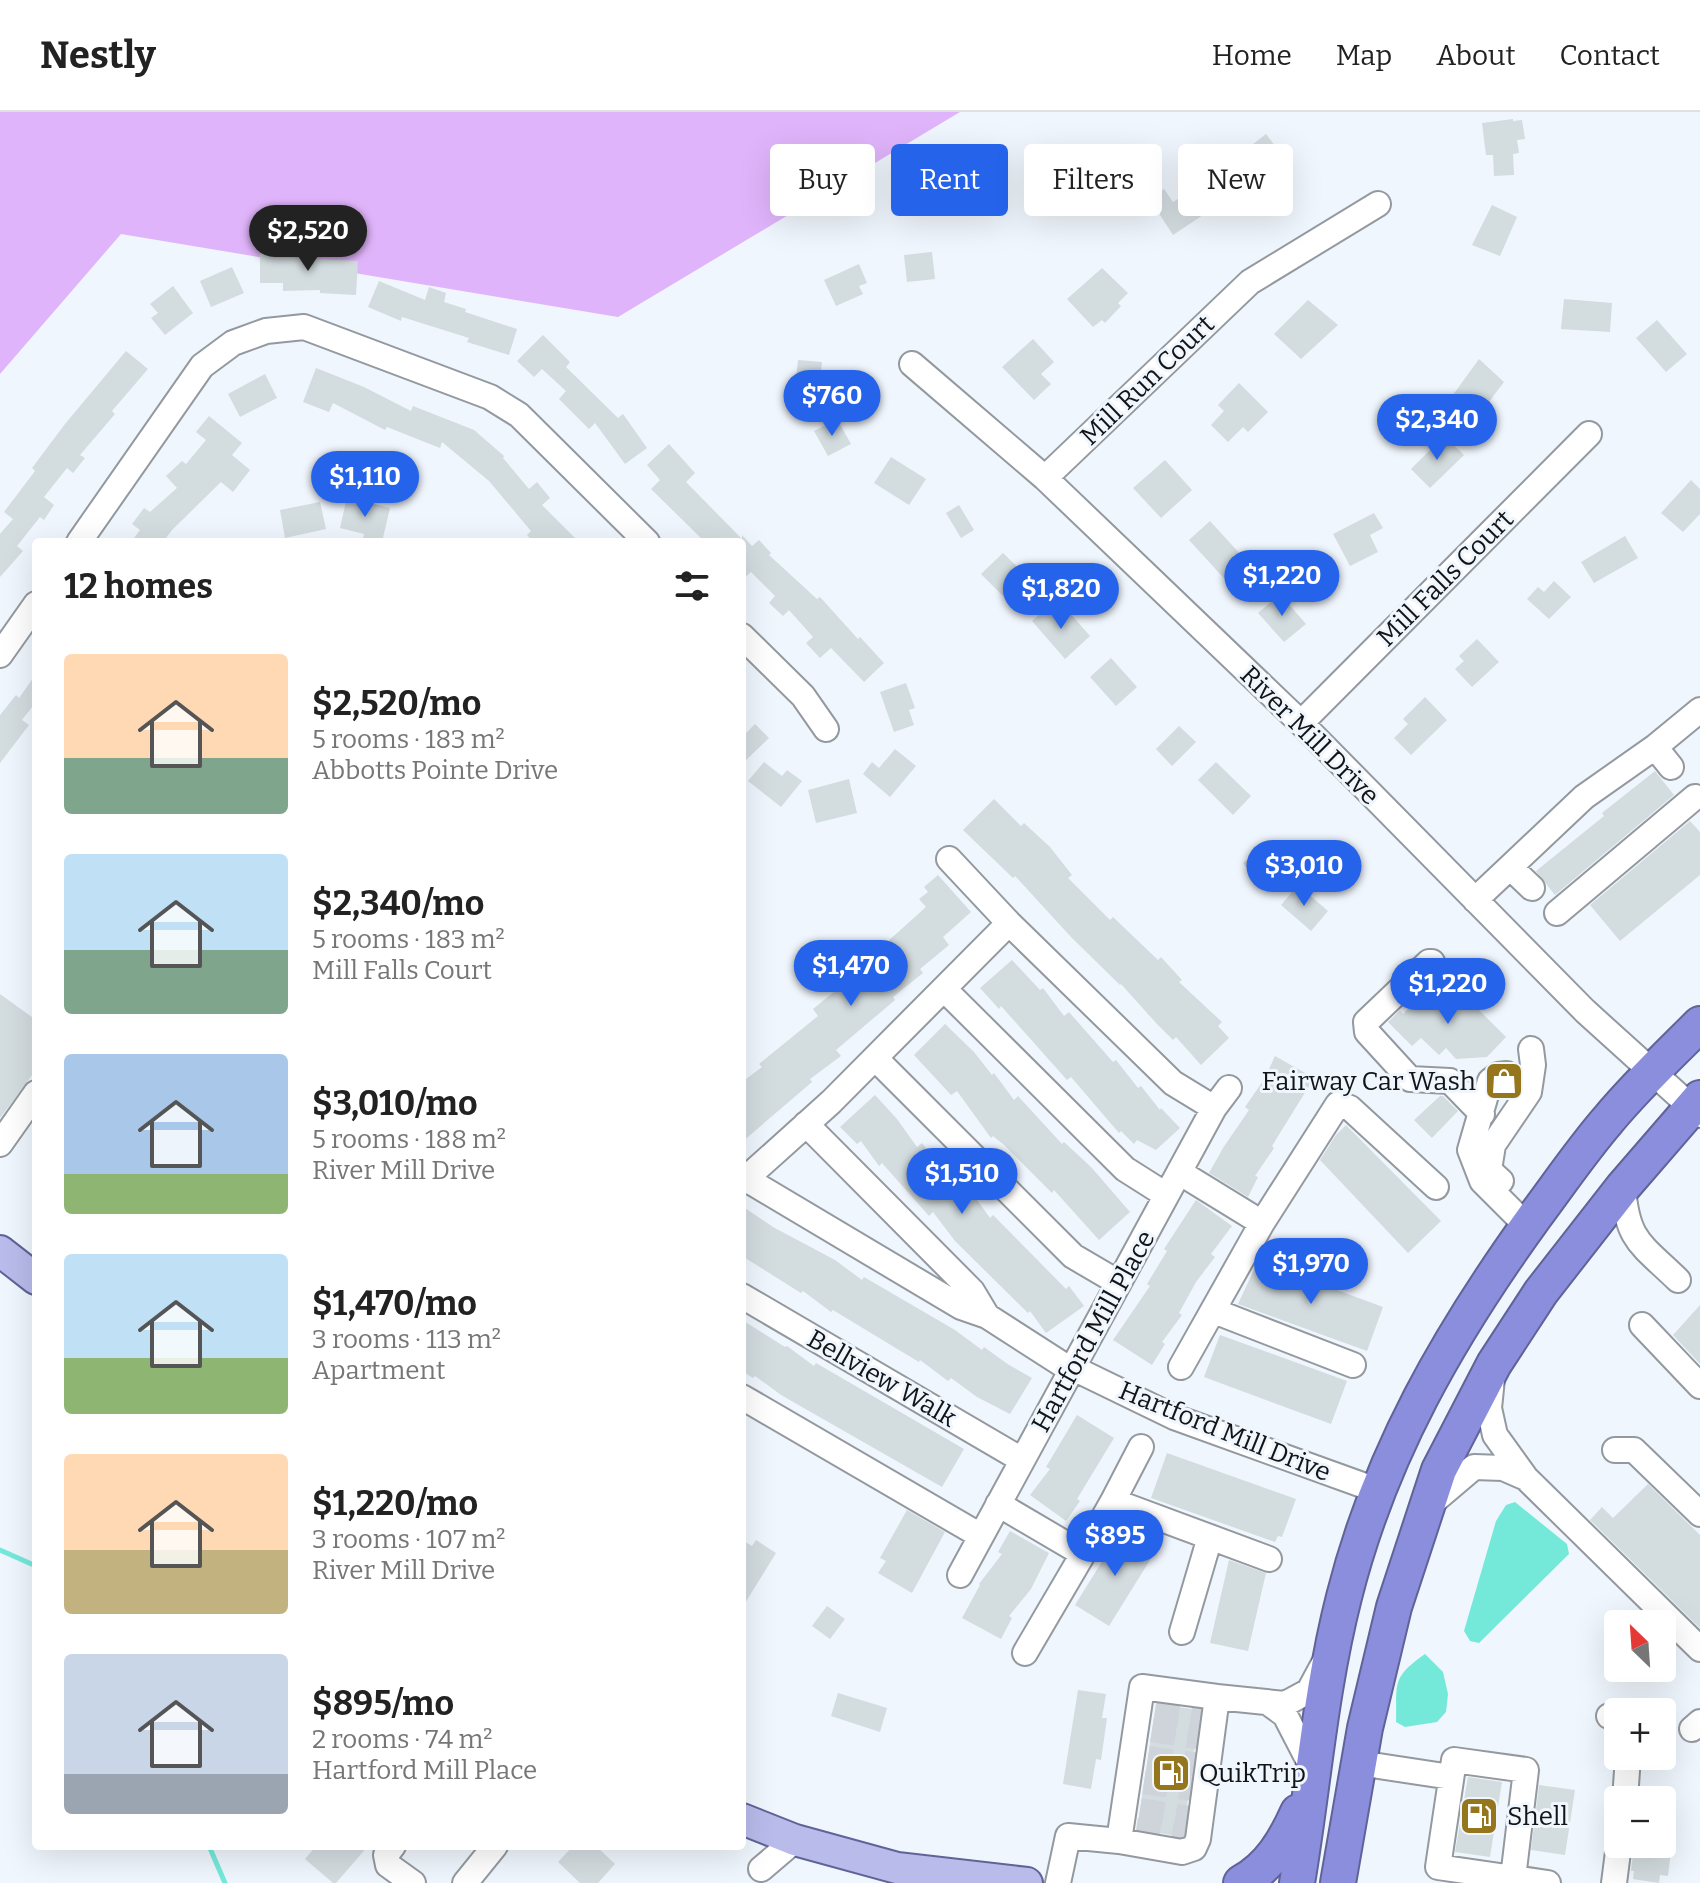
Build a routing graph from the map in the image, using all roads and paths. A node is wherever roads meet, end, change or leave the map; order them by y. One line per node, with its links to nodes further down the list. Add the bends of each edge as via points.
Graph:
1 (1378, 204): 4 (street, Mill Run Court, via 1250,282)
2 (912, 364): 4 (street, River Mill Drive)
3 (1589, 434): 11 (street, Mill Falls Court)
4 (1045, 478): 11 (street, River Mill Drive)
5 (82, 538): 6 (street, via 202,366 233,343 266,331 304,327 490,397 519,415)
6 (643, 538)
7 (32, 610): 9 (street)
8 (746, 640): 12 (street, via 803,696)
9 (0, 655)
10 (1700, 710): 13 (street)
11 (1301, 723): 19 (street, River Mill Drive)
12 (826, 729)
13 (1655, 747): 14 (street); 17 (street, via 1584,797)
14 (1671, 767)
15 (1695, 797): 20 (street)
16 (949, 859): 21 (street)
17 (1510, 867): 18 (street); 19 (street)
18 (1532, 888)
19 (1475, 900): 27 (street, River Mill Drive)
20 (1557, 913)
21 (1009, 923): 23 (street); 32 (street, via 1173,1083)
22 (1430, 962): 33 (street, via 1366,1022 1367,1032 1410,1079 1450,1081)
23 (944, 989): 26 (street); 41 (street, via 1125,1169)
24 (1700, 1024): 27 (highway)
25 (1531, 1049): 29 (street)
26 (875, 1058): 34 (street); 49 (street, via 1073,1256)
27 (1652, 1071): 31 (street, River Mill Drive); 42 (highway, via 1608,1119)
28 (1229, 1088): 32 (street, Hartford Mill Place)
29 (1529, 1092): 33 (street, via 1507,1074 1498,1075 1490,1081); 42 (street, via 1493,1145 1489,1170)
30 (32, 1099): 35 (street)
31 (1697, 1106): 40 (highway)
32 (1214, 1108): 36 (street, Hartford Mill Place)
33 (1482, 1114): 42 (street, via 1470,1150 1482,1181)
34 (806, 1124): 37 (street); 52 (street, via 972,1291)
35 (3, 1146)
36 (1179, 1172): 41 (street, Hartford Mill Place); 43 (street)
37 (746, 1179)
38 (746, 1182): 52 (street, via 961,1307)
39 (1436, 1187): 43 (street, via 1350,1108 1338,1104)
40 (1623, 1187): 44 (street); 45 (highway)
41 (1166, 1195): 49 (street, Hartford Mill Place)
42 (1532, 1221): 64 (highway, via 1451,1341 1408,1418)
43 (1262, 1223): 51 (street)
44 (1633, 1236): 45 (street, via 1608,1230); 48 (street)
45 (1578, 1243): 54 (highway)
46 (0, 1251): 47 (main road)
47 (32, 1276)
48 (1678, 1280)
49 (1119, 1283): 57 (street, Hartford Mill Place)
50 (746, 1298): 62 (street, Bellview Walk)
51 (1214, 1311): 55 (street); 56 (street)
52 (987, 1316): 57 (street, Hartford Mill Drive)
53 (1642, 1325): 58 (street)
54 (1494, 1364): 63 (street, via 1489,1408 1495,1435); 67 (highway, via 1439,1470)
55 (1353, 1365)
56 (1181, 1367)
57 (1072, 1369): 62 (street, Hartford Mill Place); 64 (street, Hartford Mill Drive, via 1174,1417)
58 (1700, 1386)
59 (746, 1399): 69 (street)
60 (1141, 1447): 65 (street)
61 (1615, 1450): 68 (street, via 1634,1450)
62 (1022, 1460): 66 (street, Hartford Mill Place)
63 (1539, 1480): 67 (street, via 1503,1468 1474,1467); 75 (street)
64 (1379, 1491): 76 (highway, via 1344,1594)
65 (1113, 1501): 70 (street); 71 (street)
66 (998, 1504): 69 (street, Hartford Mill Place); 71 (street)
67 (1427, 1508): 80 (highway, via 1394,1607)
68 (1700, 1514)
69 (981, 1536): 73 (street, Hartford Mill Place)
70 (1210, 1537): 72 (street); 74 (street)
71 (1083, 1554): 77 (street)
72 (1269, 1559)
73 (960, 1575)
74 (1182, 1632)
75 (1700, 1649)
76 (1332, 1650): 78 (street, via 1309,1691 1285,1704); 81 (highway)
77 (1025, 1653)
78 (1270, 1704): 79 (street); 81 (street, via 1285,1715)
79 (1210, 1723): 85 (street, via 1194,1848 1182,1852); 85 (street, via 1142,1687 1146,1720)
80 (1359, 1763): 82 (street); 83 (highway)
81 (1313, 1776): 97 (highway, via 1283,1845); 98 (highway)
82 (1451, 1777): 92 (street, via 1438,1867); 92 (street, via 1454,1760 1526,1770)
83 (1352, 1808): 99 (highway); 100 (highway, via 1355,1856)
84 (746, 1821): 86 (main road)
85 (1128, 1823): 96 (street, via 1068,1836)
86 (795, 1840): 90 (street); 91 (main road)
87 (390, 1850): 93 (street, via 388,1865)
88 (492, 1850): 94 (street)
89 (1617, 1858): 102 (street)
90 (761, 1869)
91 (895, 1875): 95 (main road)
92 (1513, 1878): 101 (street)
93 (413, 1883)
94 (465, 1883)
95 (1027, 1883)
96 (1058, 1883)
97 (1241, 1883)
98 (1297, 1883)
99 (1338, 1883)
100 (1365, 1883)
101 (1548, 1883)
102 (1614, 1883)

